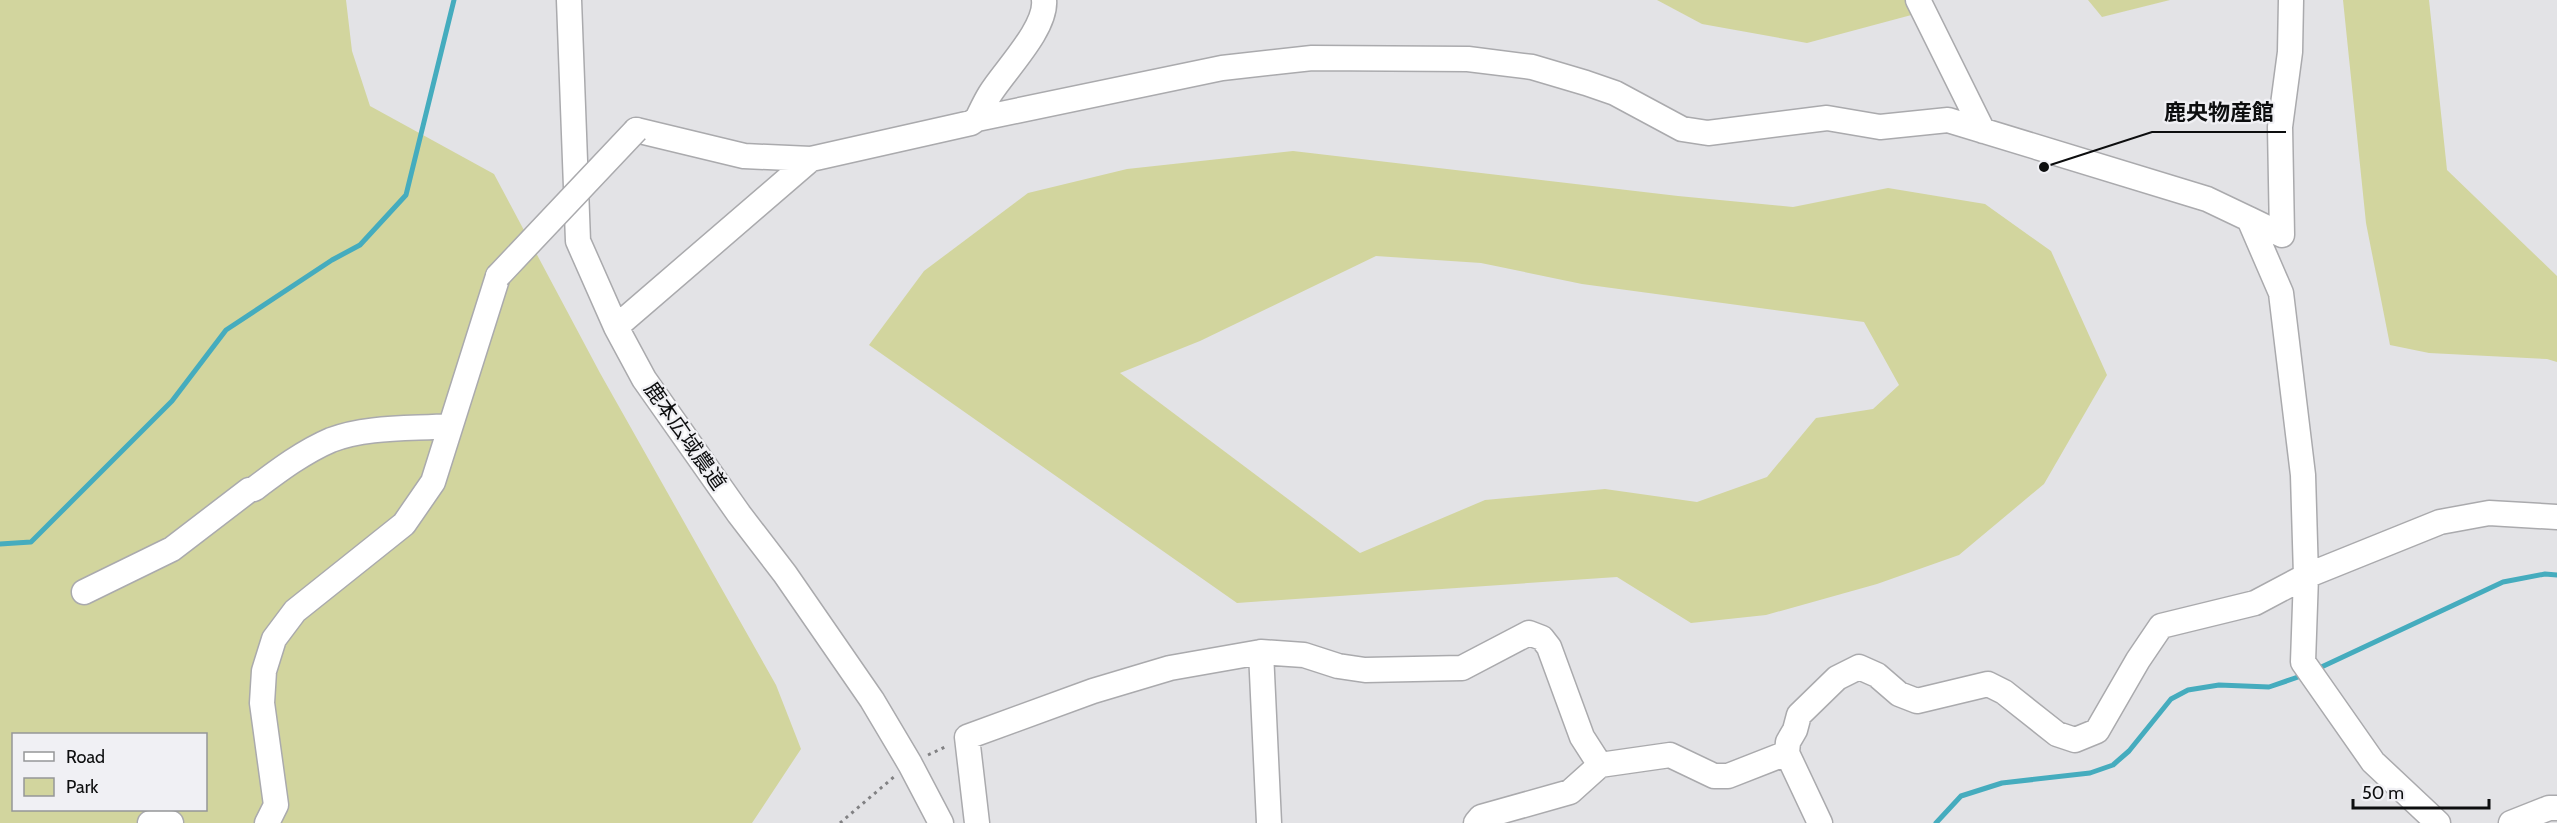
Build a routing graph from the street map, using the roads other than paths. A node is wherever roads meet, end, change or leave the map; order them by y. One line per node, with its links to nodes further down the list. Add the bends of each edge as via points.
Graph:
1 (569, 0): 9 (street, 鹿本広域農道, via 578,242)
2 (1044, 0): 5 (street, via 1040,23 988,96)
3 (1918, 0): 6 (street)
4 (2291, 0): 8 (street, via 2290,52 2280,127 2282,235)
5 (977, 119): 6 (street, via 1222,68 1324,58 1468,58 1532,67 1615,93 1682,129 1708,133 1827,118 1880,127 1948,120); 7 (street)
6 (1983, 131): 8 (street, via 2207,199)
7 (811, 159): 9 (street); 10 (street, bridge, via 744,156 636,130 498,276)
8 (2249, 219): 12 (street, via 2281,293 2303,475)
9 (616, 327): 21 (street, 鹿本広域農道, via 644,379 872,700)
10 (450, 426): 13 (street, via 363,433 332,440 249,490 172,549); 20 (street, via 433,482 404,524 295,611 274,639 264,671 262,703 276,805)
11 (2557, 517): 12 (street, via 2489,513 2440,522)
12 (2306, 576): 15 (street, via 2255,603 2161,626 2097,731 2075,740 2057,734 1988,684 1917,701 1899,694 1877,675 1859,667 1837,678 1799,715); 26 (street, via 2303,662 2373,762)
13 (84, 592)
14 (1261, 652): 16 (street, via 1304,655 1365,670 1462,668 1529,633 1542,638 1549,647 1582,737); 22 (street, via 1170,668 967,737); 23 (street)
15 (1787, 753): 16 (street, via 1728,776 1714,776 1670,755); 25 (street)
16 (1600, 765): 24 (street, via 1570,792 1481,817)
17 (2557, 808): 27 (street)
18 (150, 823): 19 (street)
19 (171, 823)
20 (267, 823)
21 (941, 823)
22 (977, 823)
23 (1269, 823)
24 (1476, 823)
25 (1820, 823)
26 (2438, 823)
27 (2511, 823)

